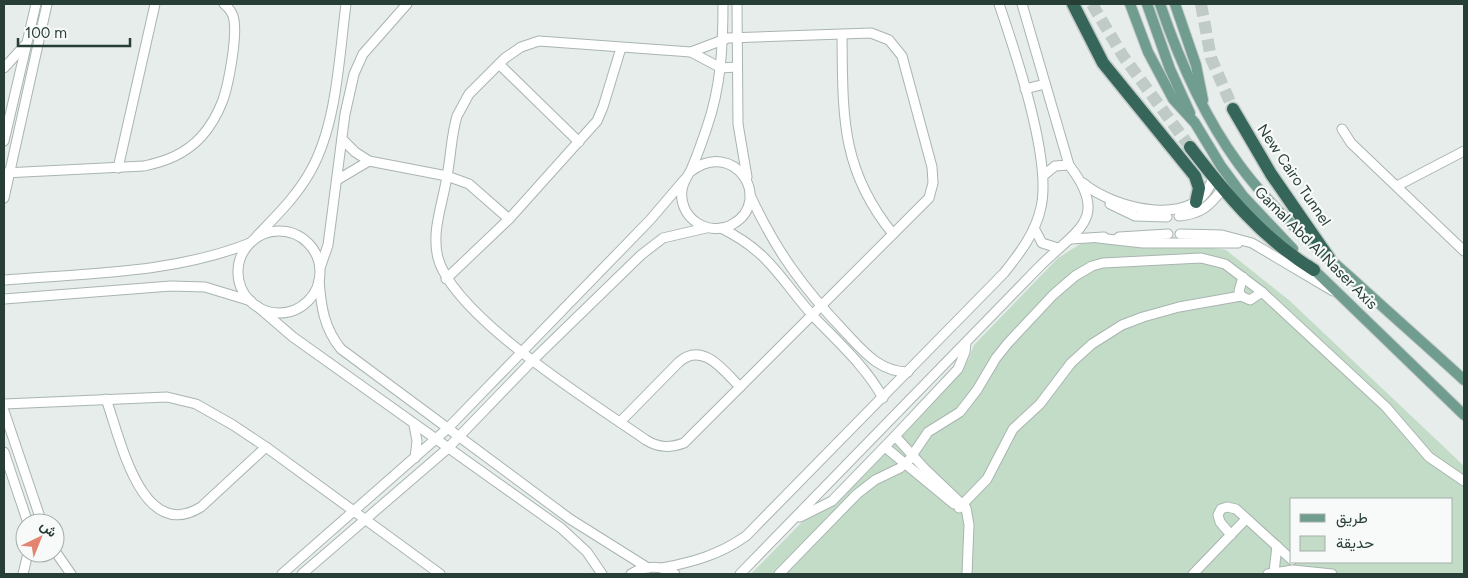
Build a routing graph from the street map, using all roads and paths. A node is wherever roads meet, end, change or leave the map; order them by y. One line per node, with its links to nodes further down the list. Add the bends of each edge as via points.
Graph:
1 (36, 4): 19 (street)
2 (47, 4): 43 (street)
3 (155, 4): 42 (street)
4 (224, 4): 42 (street, via 233,17 232,45 223,99 209,128 178,156 144,166)
5 (346, 4): 28 (street)
6 (408, 4): 29 (street, via 363,54)
7 (723, 4): 17 (street)
8 (737, 4): 18 (street)
9 (999, 4): 27 (street)
10 (1022, 4): 26 (street)
11 (1073, 4): 56 (highway, via 1110,72 1195,176 1199,188)
12 (1130, 4): 32 (main road, Gamal Abd Al Naser Axis, via 1167,90)
13 (1147, 4): 32 (main road, via 1170,69)
14 (1160, 4): 30 (main road)
15 (1175, 4): 30 (main road, Gamal Abd Al Naser Axis, via 1200,75)
16 (842, 35): 18 (street); 63 (street, via 846,140 868,199); 63 (street, via 877,34 898,50 932,167 933,183 928,198)
17 (723, 38): 18 (street); 21 (street); 25 (street)
18 (737, 38): 23 (street)
19 (28, 40): 24 (street); 33 (street)
20 (621, 48): 21 (street); 22 (street, via 539,41 521,47); 37 (street, via 603,107)
21 (691, 52): 25 (street)
22 (499, 64): 37 (street); 46 (street, via 475,87 460,108)
23 (736, 67): 25 (street); 50 (street, via 738,124)
24 (4, 68)
25 (721, 68): 44 (street, via 714,105)
26 (1045, 84): 27 (street); 41 (street)
27 (1025, 89): 45 (street)
28 (333, 94): 29 (street); 68 (street, via 327,130 311,172 288,203)
29 (348, 97): 35 (street)
30 (1204, 108): 72 (main road, Gamal Abd Al Naser Axis, via 1238,163 1265,196)
31 (1233, 109): 72 (highway, New Cairo Tunnel, via 1270,174)
32 (1195, 123): 74 (main road, Gamal Abd Al Naser Axis, via 1220,166 1243,196)
33 (5, 129): 36 (street)
34 (1342, 129): 51 (street, via 1348,140)
35 (342, 139): 40 (street); 48 (street)
36 (4, 141)
37 (579, 142): 59 (street)
38 (1190, 146): 47 (highway)
39 (1464, 151): 51 (street)
40 (369, 161): 46 (street); 48 (street)
41 (1069, 165): 45 (street, via 1055,166); 49 (street)
42 (118, 168): 43 (street)
43 (7, 173): 55 (street)
44 (687, 175): 50 (street, via 704,163 722,161 737,169); 60 (street, via 682,202 687,214); 87 (street, via 650,220)
45 (1044, 175): 62 (street, via 1041,208)
46 (447, 176): 59 (street, via 469,184); 76 (street, via 436,235 438,257)
47 (1213, 176): 52 (highway); 56 (street, via 1206,193)
48 (337, 180): 73 (street, via 328,245)
49 (1082, 181): 53 (street); 67 (street, via 1088,207 1086,220)
50 (748, 183): 54 (street)
51 (1397, 186): 71 (street)
52 (1222, 188): 57 (street, via 1204,210); 74 (highway, via 1266,235)
53 (1098, 194): 56 (street, via 1120,204 1144,209 1184,207); 58 (street, via 1128,214)
54 (750, 195): 61 (street, via 742,217); 84 (street, via 785,260)
55 (4, 198)
56 (1196, 202)
57 (1179, 216)
58 (1167, 217)
59 (509, 218): 76 (street)
60 (706, 228): 61 (street); 88 (street, via 673,235 654,244)
61 (721, 228): 85 (street, via 743,239 765,256)
62 (1034, 228): 69 (street, via 1042,243); 89 (street, via 1004,273)
63 (893, 234): 84 (street)
64 (1168, 234): 66 (street)
65 (1180, 234): 70 (street, via 1222,235)
66 (1098, 238): 67 (street); 70 (street, via 1143,243 1227,242)
67 (1071, 239): 69 (street)
68 (253, 240): 73 (street, via 279,231 291,233 311,246); 77 (street, via 205,258 171,265); 83 (street, via 239,261 238,272 244,293)
69 (1058, 248): 86 (street)
70 (1261, 248): 80 (street)
71 (1464, 251)
72 (1329, 258): 90 (main road, Gamal Abd Al Naser Axis)
73 (320, 268): 78 (street)
74 (1314, 270): 80 (main road, Gamal Abd Al Naser Axis)
75 (1243, 277): 79 (street); 81 (street); 107 (street, via 1225,264 1202,258 1092,266 1053,295 996,358 967,404 928,432)
76 (446, 279): 87 (street, via 469,308)
77 (4, 280)
78 (319, 280): 83 (street, via 309,300 295,309 278,312); 99 (street, via 325,325 341,349)
79 (1262, 292): 81 (street, via 1250,300); 110 (street, via 1386,407 1429,456)
80 (1338, 294): 96 (main road, Gamal Abd Al Naser Axis)
81 (1241, 296): 111 (street, via 1143,316 1092,344 1067,368 1040,404 1013,429 987,479)
82 (4, 299): 83 (street, via 171,286 206,287)
83 (254, 304): 98 (street, via 288,334)
84 (821, 307): 85 (street); 89 (street, via 878,364 892,371)
85 (813, 315): 91 (street); 93 (street, via 863,368)
86 (966, 343): 100 (street, via 958,369); 115 (street)
87 (522, 350): 88 (street); 99 (street)
88 (534, 360): 97 (street); 101 (street)
89 (908, 372): 93 (street)
90 (1464, 380)
91 (740, 387): 97 (street, via 690,438 677,446 653,444); 97 (street, via 709,357 690,355 679,362)
92 (106, 398): 94 (street); 103 (street, via 178,398 211,411); 103 (street, via 139,488 151,503 176,516 201,507)
93 (884, 398): 124 (street, via 746,536 704,559)
94 (4, 404)
95 (4, 411): 114 (street)
96 (1464, 415)
97 (620, 422)
98 (414, 425): 102 (street); 108 (street, via 417,441)
99 (447, 429): 101 (street); 102 (street)
100 (896, 436): 104 (street); 107 (street)
101 (458, 437): 105 (street); 123 (street, via 570,519)
102 (435, 440): 105 (street); 108 (street)
103 (266, 447): 112 (street)
104 (885, 447): 109 (street); 115 (street, via 832,501)
105 (447, 449): 117 (street); 131 (street, via 574,539)
106 (4, 452): 113 (street)
107 (913, 454): 109 (street); 111 (street)
108 (415, 458): 112 (street)
109 (904, 464): 111 (street); 135 (street, via 856,494)
110 (1464, 481)
111 (963, 508): 136 (street, via 969,531)
112 (354, 512): 117 (street); 128 (street)
113 (25, 513)
114 (39, 513)
115 (795, 519): 134 (street)
116 (1246, 519): 118 (street); 118 (street, via 1233,507 1226,506 1221,510 1219,519); 119 (street)
117 (365, 520): 129 (street); 130 (street)
118 (1231, 535): 137 (street)
119 (1277, 546): 120 (street); 126 (street)
120 (1290, 558)
121 (63, 563): 127 (street)
122 (1295, 563): 125 (street)
123 (648, 568): 124 (street); 132 (street)
124 (662, 568): 133 (street)
125 (1303, 570): 126 (street); 138 (street)
126 (1271, 573)
127 (71, 574)
128 (282, 574)
129 (302, 574)
130 (440, 574)
131 (602, 574)
132 (631, 574)
133 (676, 574)
134 (740, 574)
135 (779, 574)
136 (968, 574)
137 (1193, 574)
138 (1332, 574)

